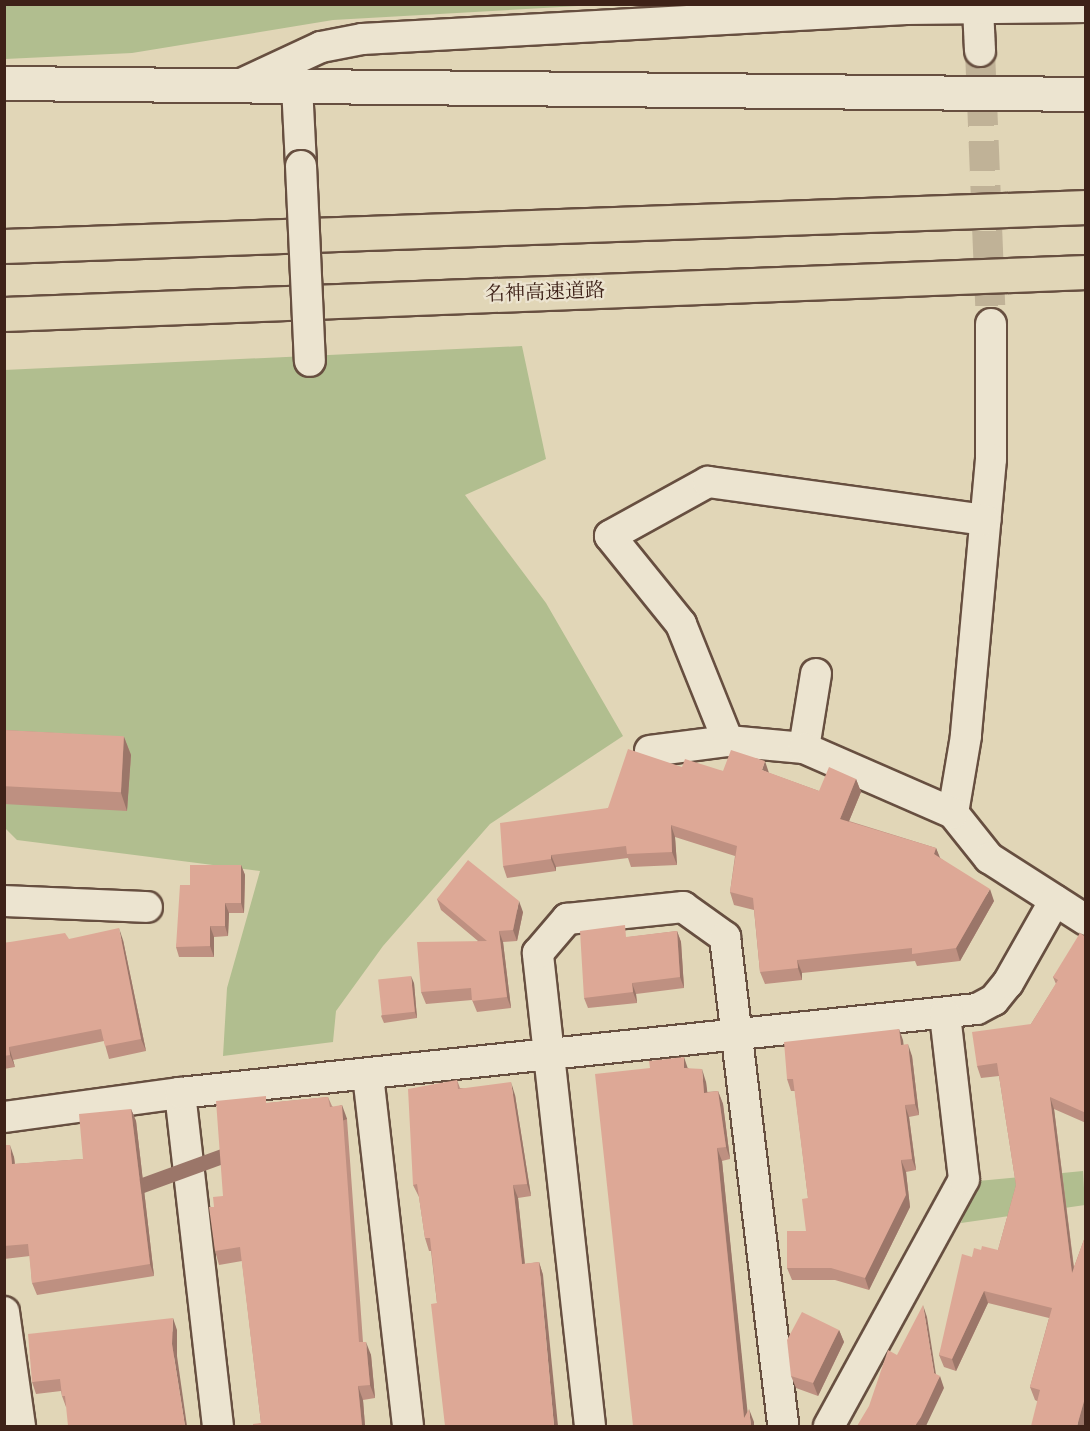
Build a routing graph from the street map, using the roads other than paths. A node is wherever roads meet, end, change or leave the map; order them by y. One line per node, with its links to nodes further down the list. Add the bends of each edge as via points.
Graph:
1 (1086, 7): 2 (street)
2 (978, 8): 3 (street); 5 (street, via 362,39 321,47)
3 (980, 51)
4 (4, 83): 5 (street)
5 (239, 85): 6 (street)
6 (297, 86): 7 (street); 13 (street, bridge)
7 (1086, 94)
8 (1086, 207): 9 (highway)
9 (4, 246)
10 (1086, 272): 11 (highway, 名神高速道路)
11 (4, 314)
12 (991, 324): 14 (street, via 993,395)
13 (310, 361)
14 (985, 520): 16 (street, via 708,482 610,536 681,624); 19 (street, via 966,736)
15 (816, 674): 17 (street)
16 (728, 741): 17 (street); 18 (street)
17 (804, 748): 19 (street)
18 (650, 751)
19 (953, 813): 20 (street, via 988,858)
20 (1055, 900): 23 (street); 24 (street, via 994,1000 977,1009)
21 (4, 901): 22 (street)
22 (147, 908)
23 (1086, 920)
24 (945, 1014): 25 (street); 36 (street, via 964,1179)
25 (737, 1034): 26 (street); 26 (street, via 725,937 683,907 567,919 538,953); 35 (street)
26 (547, 1056): 27 (street); 34 (street)
27 (368, 1075): 28 (street); 33 (street)
28 (180, 1093): 29 (street); 32 (street)
29 (4, 1117)
30 (4, 1312): 31 (street)
31 (20, 1426)
32 (218, 1426)
33 (408, 1426)
34 (590, 1426)
35 (783, 1426)
36 (829, 1426)

